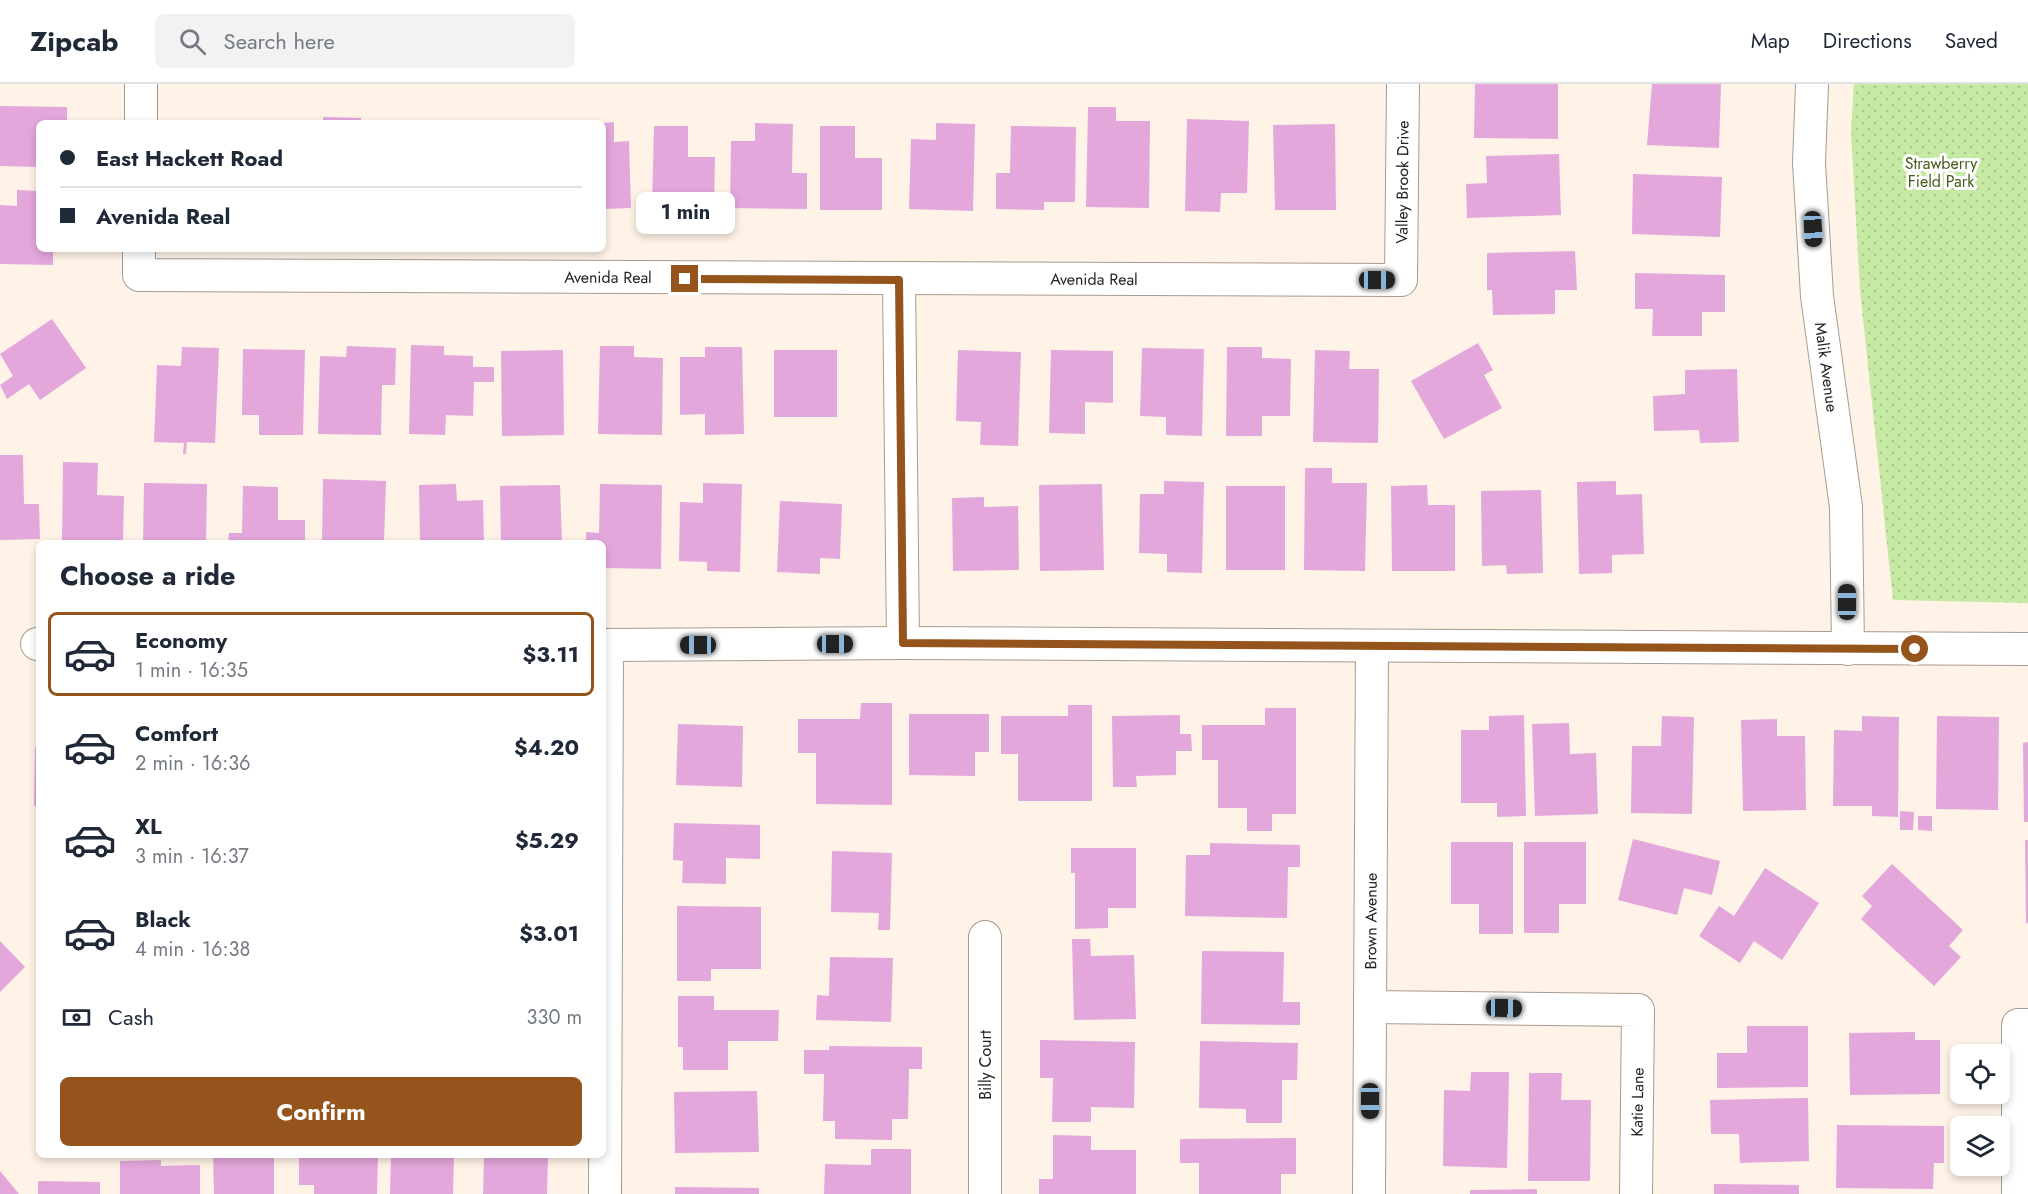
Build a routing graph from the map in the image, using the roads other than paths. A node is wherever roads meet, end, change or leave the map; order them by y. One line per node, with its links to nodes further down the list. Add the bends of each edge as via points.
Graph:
1 (141, 84): 4 (street)
2 (1403, 84): 7 (street, Valley Brook Drive)
3 (1812, 84): 11 (street, Malik Avenue, via 1809,163 1817,296 1846,507)
4 (141, 120)
5 (139, 262): 6 (street, Avenida Real)
6 (899, 280): 7 (street, Avenida Real); 8 (street)
7 (1401, 280)
8 (903, 643): 9 (street); 10 (street)
9 (606, 645)
10 (1372, 647): 11 (street); 14 (street, Brown Avenue)
11 (1848, 649): 12 (street)
12 (2028, 649)
13 (985, 937): 18 (street, Billy Court)
14 (1370, 1007): 19 (street, Brown Avenue); 20 (street, Katie Lane, via 1638,1010)
15 (2023, 1025): 21 (street)
16 (605, 1158): 17 (street)
17 (605, 1194)
18 (985, 1194)
19 (1369, 1194)
20 (1636, 1194)
21 (2018, 1194)

